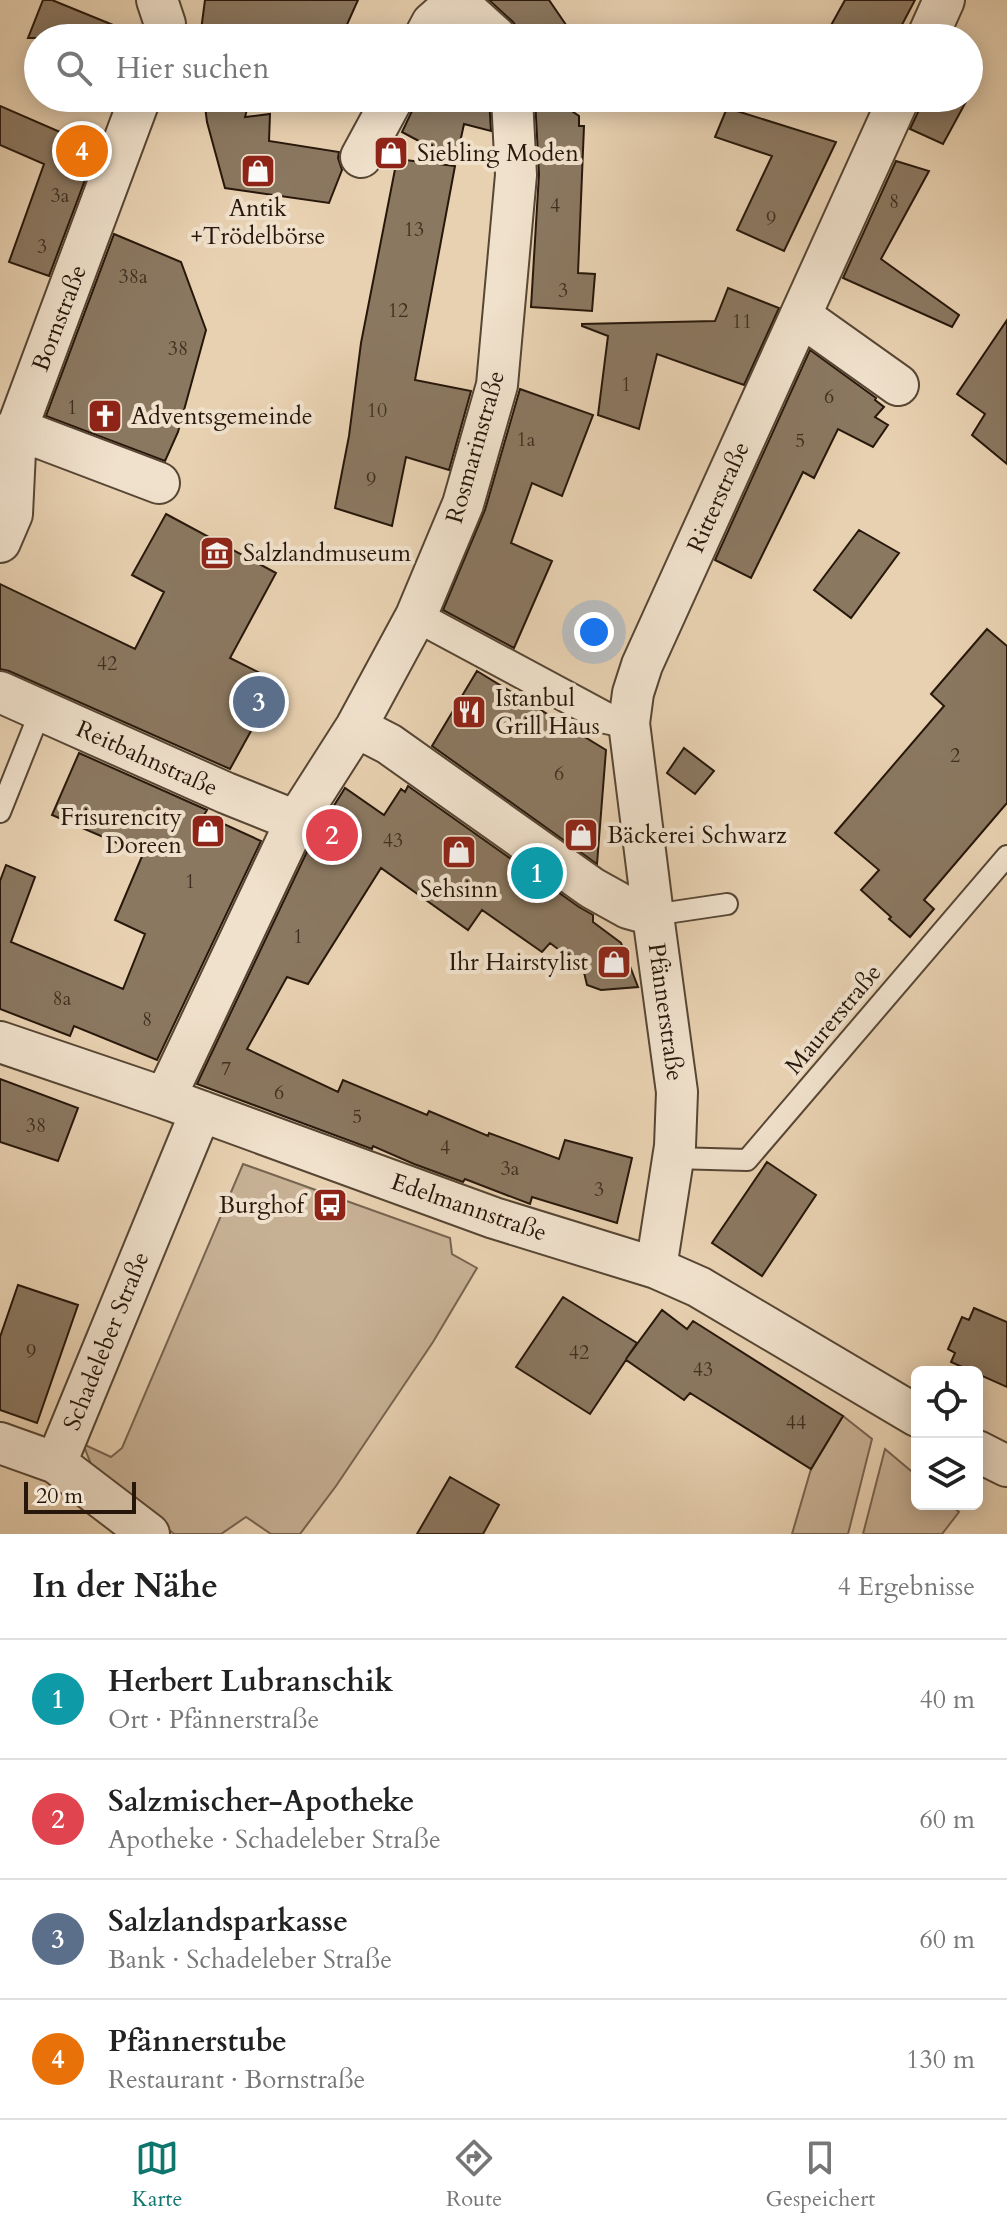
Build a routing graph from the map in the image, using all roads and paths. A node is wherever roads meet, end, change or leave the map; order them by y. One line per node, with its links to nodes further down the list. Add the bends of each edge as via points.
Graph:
1 (944, 0): 5 (street)
2 (456, 1): 3 (street); 4 (street)
3 (431, 24)
4 (481, 24)
5 (933, 24)
6 (134, 112): 13 (street, Bornstraße)
7 (385, 112): 10 (street)
8 (514, 112): 16 (street, Rosmarinstraße, via 516,175 497,385 463,504)
9 (893, 112): 11 (street, Ritterstraße)
10 (361, 157)
11 (801, 316): 12 (street); 19 (street, Ritterstraße, via 642,665)
12 (898, 385)
13 (8, 433): 14 (street, via 35,436); 15 (street, Bornstraße, via 12,514)
14 (159, 483)
15 (0, 542)
16 (416, 616): 19 (street, via 606,718); 20 (street, Rosmarinstraße)
17 (0, 692): 18 (street, Reitbahnstraße)
18 (40, 712): 21 (lane); 22 (street, Reitbahnstraße)
19 (629, 723): 25 (street, Ritterstraße)
20 (356, 727): 22 (street, Schadeleber Straße); 25 (street, Pfännerstraße, via 389,744 592,888)
21 (0, 812)
22 (296, 821): 27 (street, Schadeleber Straße)
23 (1007, 856): 28 (lane, Maurerstraße, via 747,1160)
24 (727, 904): 25 (lane)
25 (653, 915): 28 (street, Pfännerstraße, via 677,1092)
26 (0, 1042): 27 (street, Edelmannstraße)
27 (183, 1104): 29 (street, Edelmannstraße, via 494,1218); 33 (street, Schadeleber Straße)
28 (673, 1158): 29 (street, Pfännerstraße)
29 (656, 1268): 30 (street, Edelmannstraße, via 699,1287)
30 (911, 1413)
31 (0, 1443): 33 (street)
32 (983, 1454): 34 (street)
33 (56, 1463): 35 (street)
34 (1007, 1466)
35 (149, 1534)

